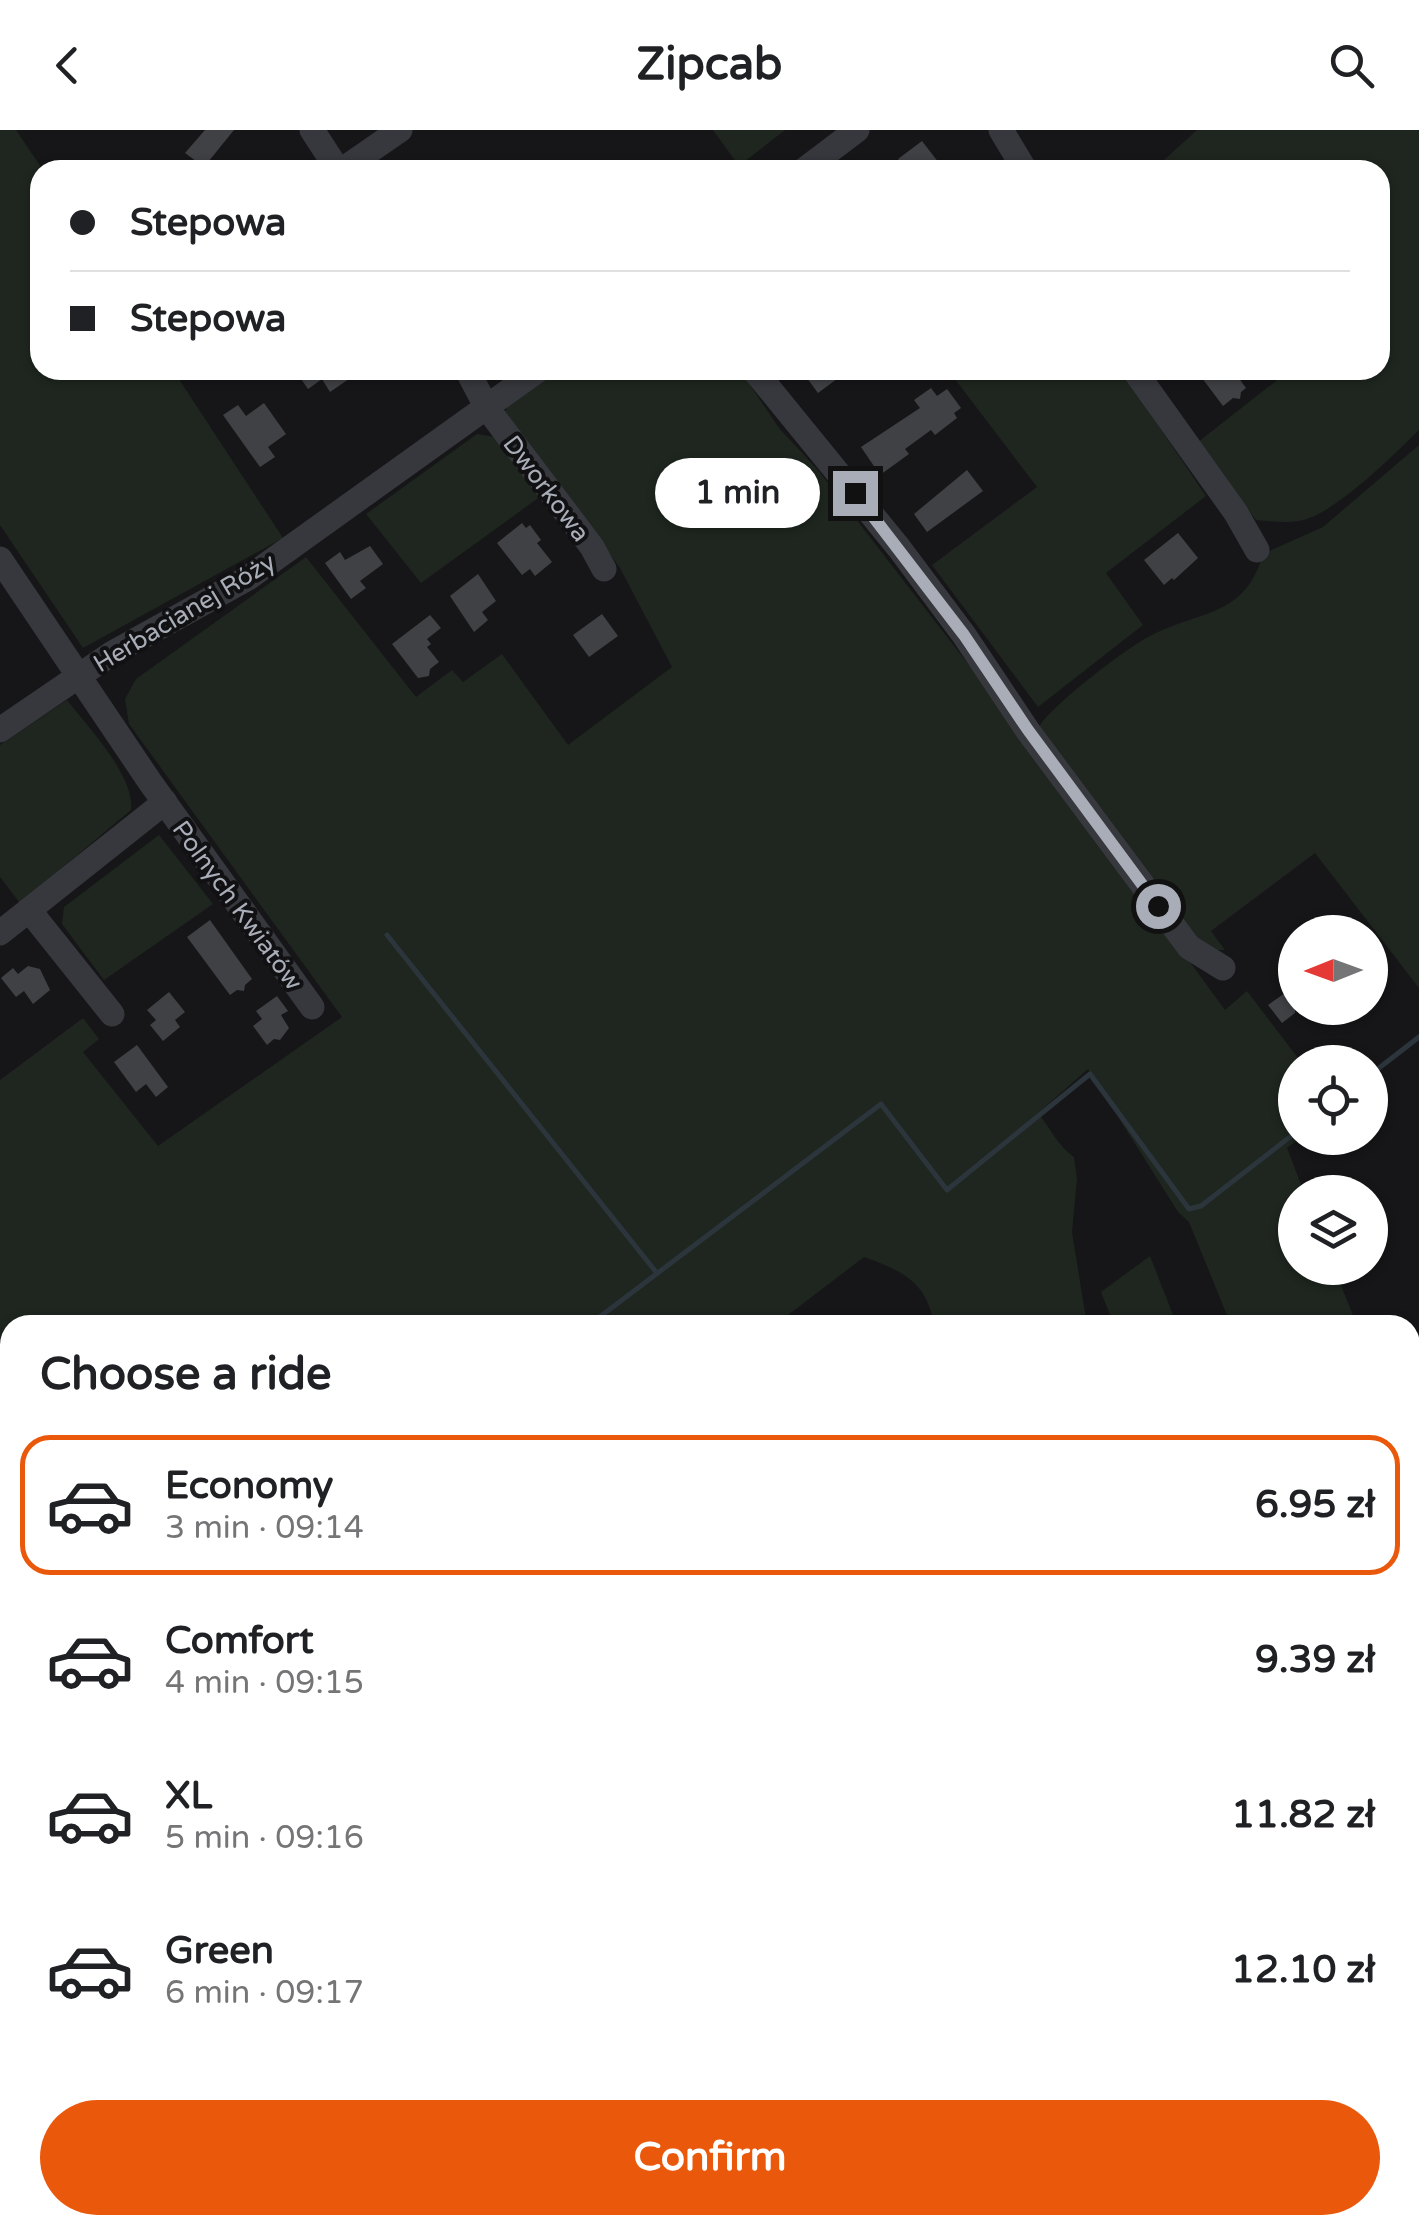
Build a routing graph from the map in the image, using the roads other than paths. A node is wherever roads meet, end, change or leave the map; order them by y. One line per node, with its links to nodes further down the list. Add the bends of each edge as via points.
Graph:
1 (312, 130): 5 (street)
2 (400, 130): 6 (street)
3 (857, 130): 7 (street)
4 (1001, 130): 8 (street)
5 (333, 160)
6 (355, 160)
7 (817, 160)
8 (1019, 160)
9 (472, 380): 13 (street, Dworkowa)
10 (525, 380): 13 (street, Herbacianej Róży)
11 (762, 380): 22 (street, via 899,548 1189,947)
12 (1141, 380): 14 (street)
13 (487, 408): 16 (street, Dworkowa); 17 (street, Herbacianej Róży, via 248,578)
14 (1257, 550)
15 (0, 558): 17 (street)
16 (604, 569)
17 (78, 674): 18 (street); 19 (street, Herbacianej Róży)
18 (0, 730)
19 (165, 802): 20 (street); 23 (street, Polnych Kwiatów)
20 (29, 910): 21 (street); 24 (street)
21 (0, 933)
22 (1223, 968)
23 (312, 1007)
24 (112, 1014)

